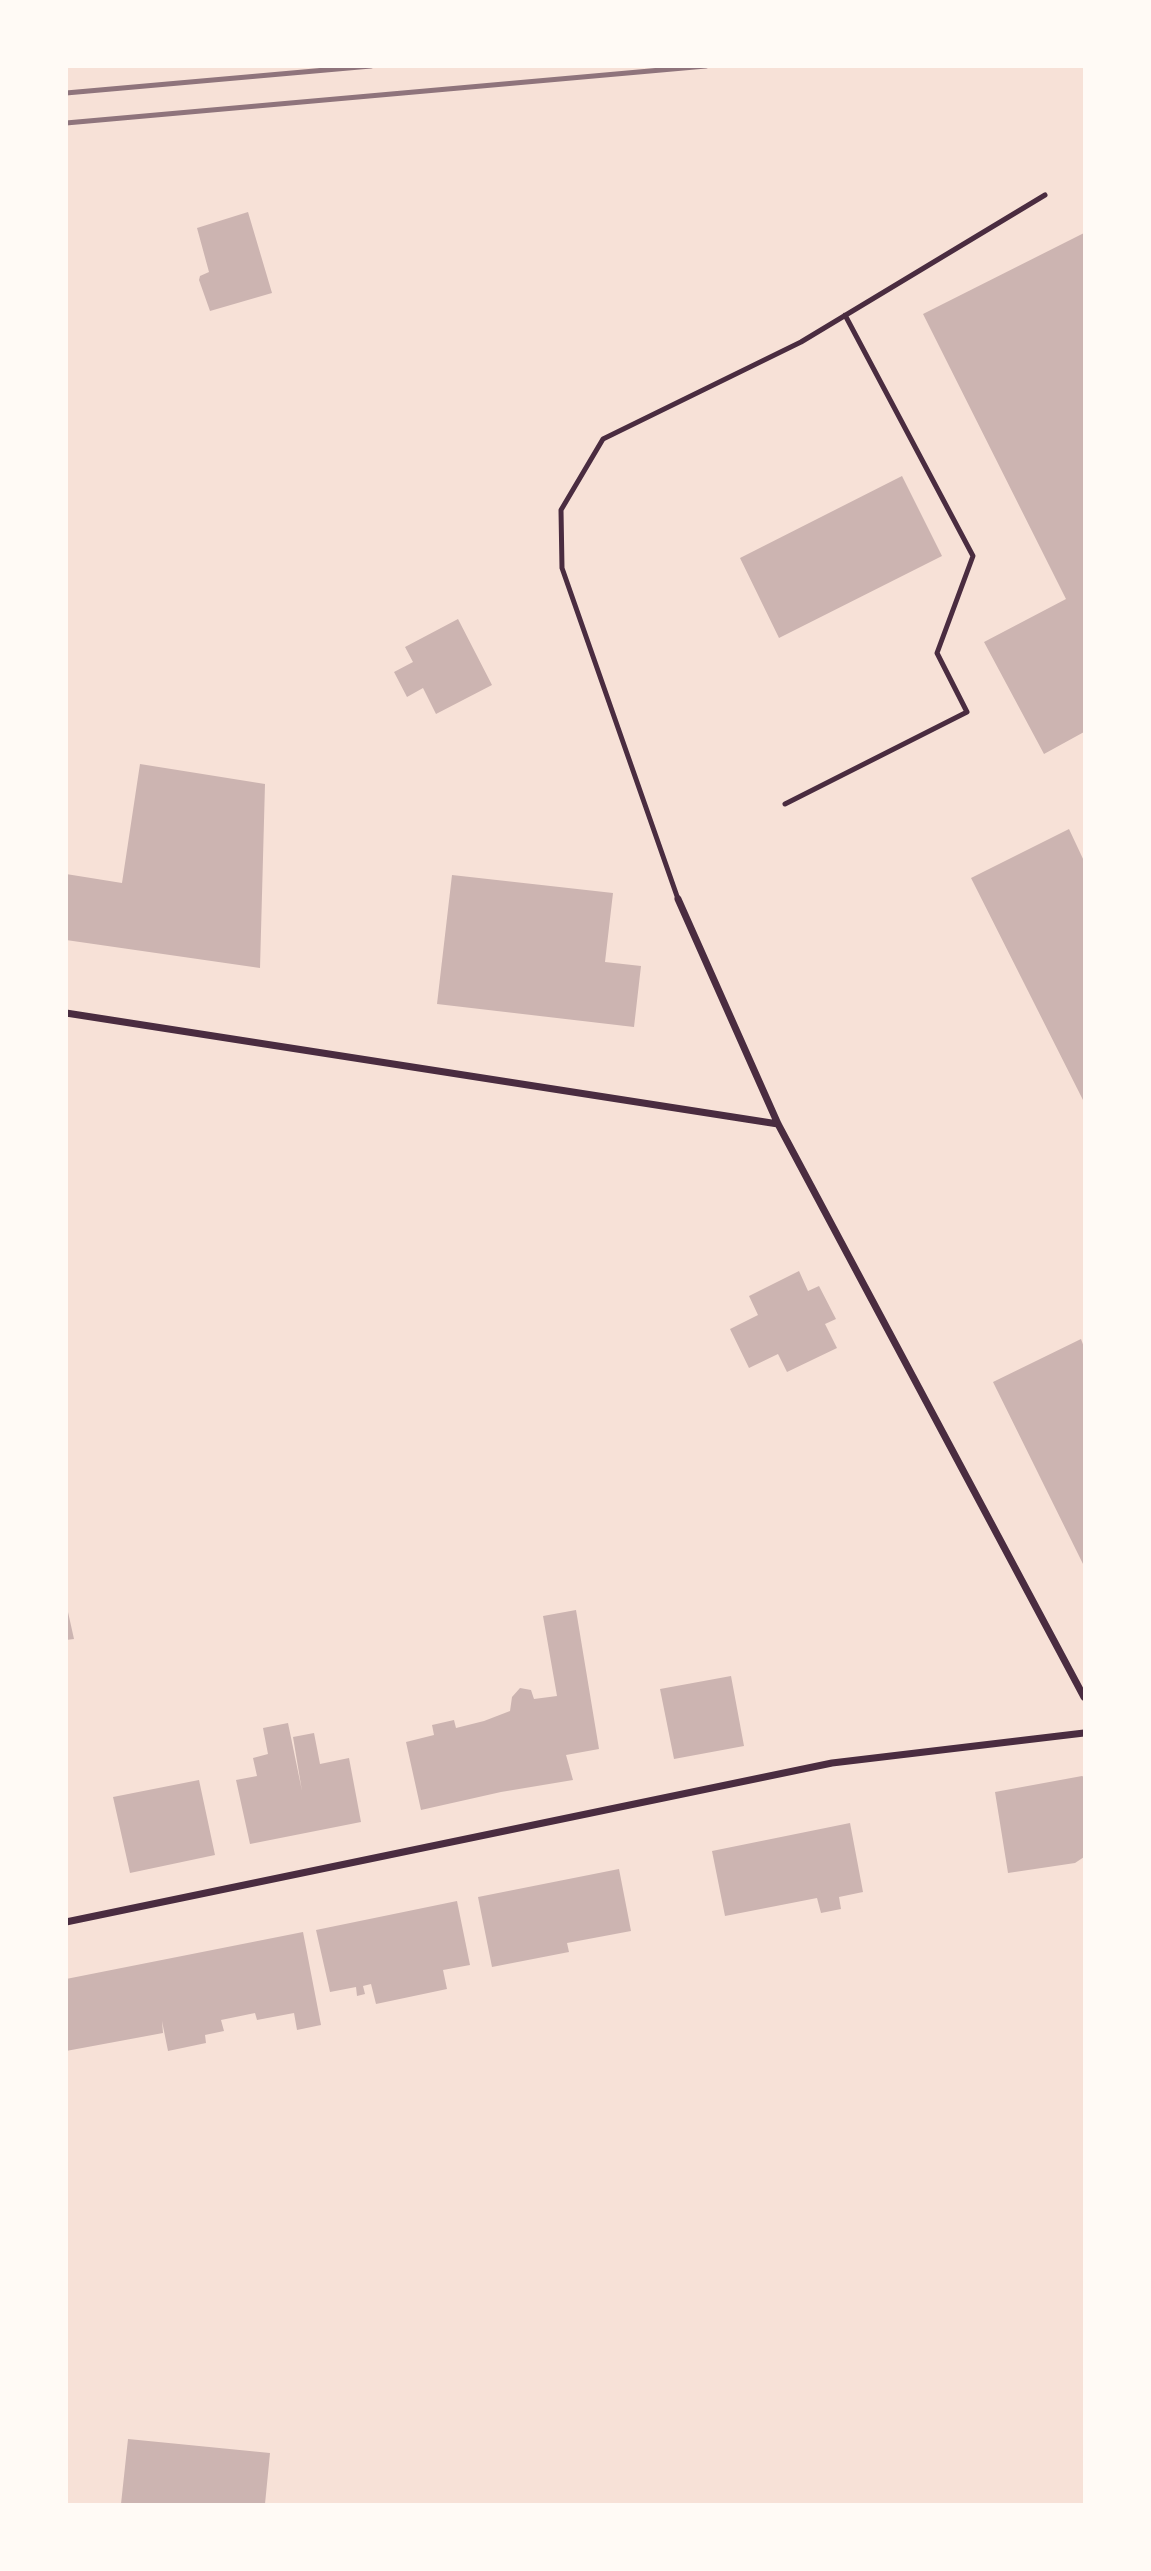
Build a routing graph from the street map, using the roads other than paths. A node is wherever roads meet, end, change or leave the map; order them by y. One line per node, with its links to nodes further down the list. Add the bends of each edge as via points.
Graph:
1 (1045, 194): 2 (lane)
2 (845, 315): 3 (lane, via 973,556 937,653 967,712); 4 (lane, via 801,342 603,439 561,510 562,568)
3 (785, 804)
4 (678, 899): 6 (street)
5 (66, 1013): 6 (street)
6 (778, 1124): 7 (street)
7 (1084, 1697)
8 (1084, 1733): 9 (street, via 832,1763)
9 (66, 1922)

